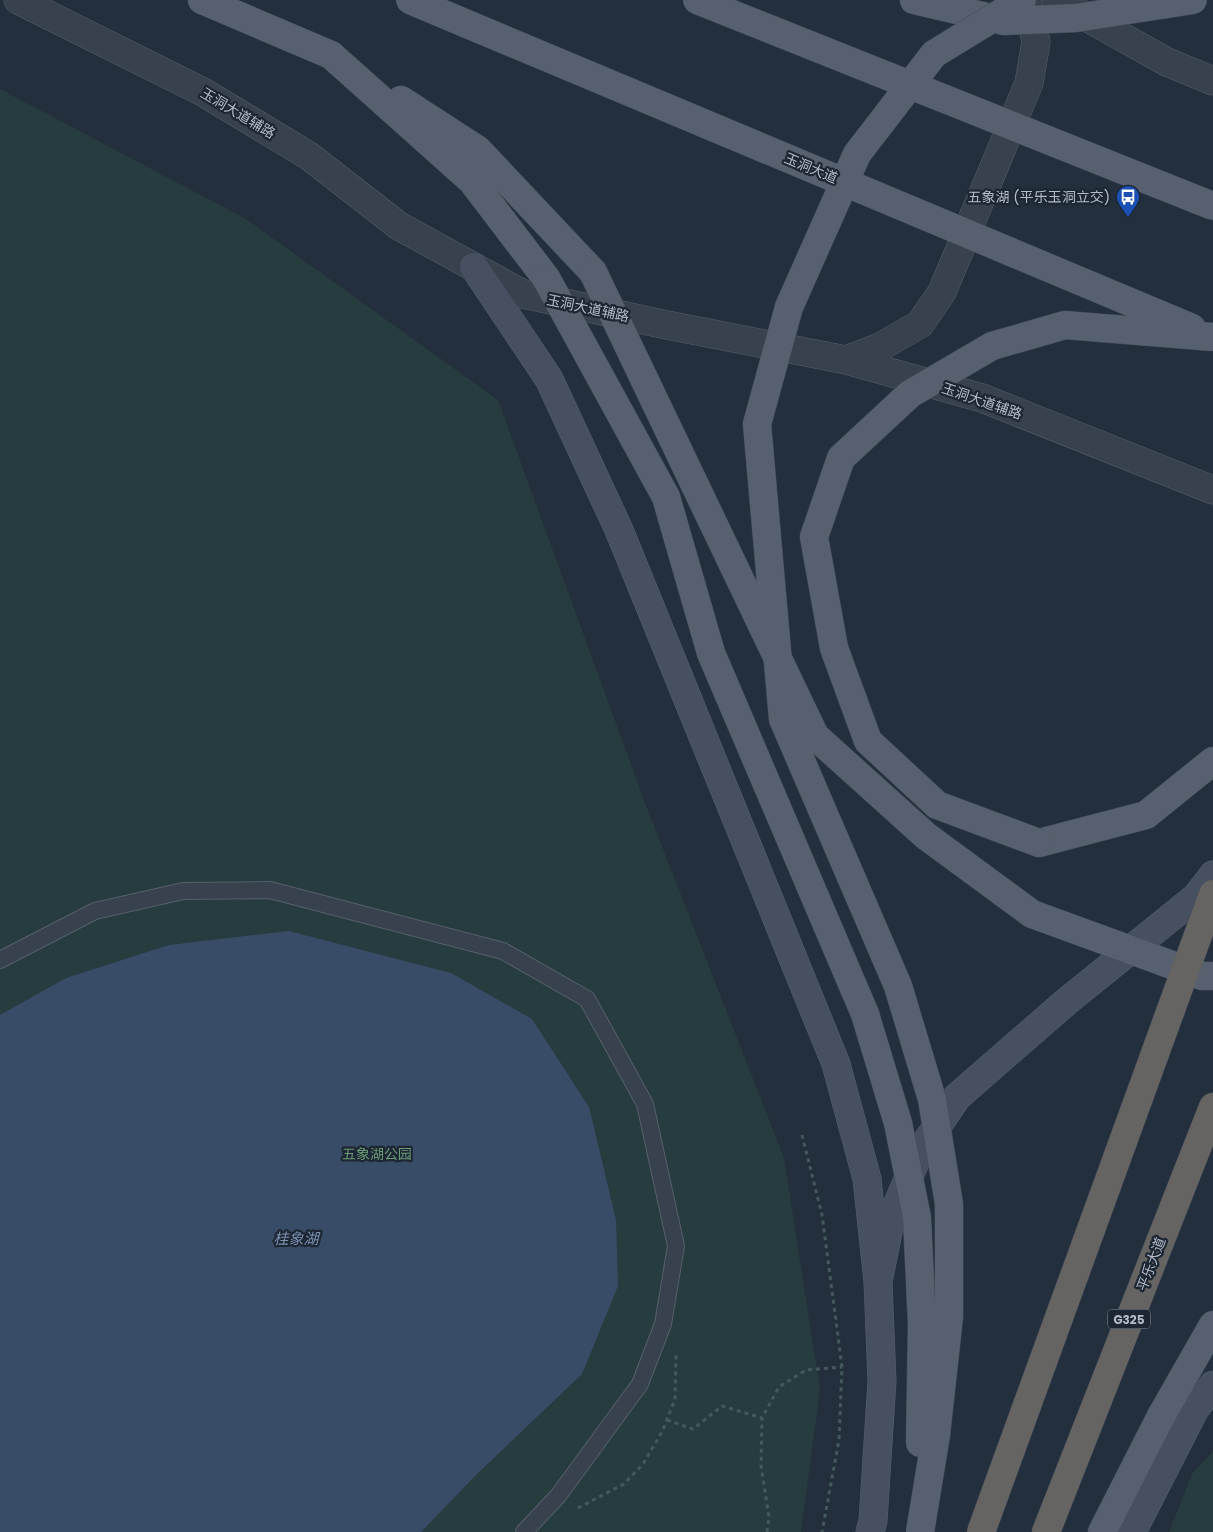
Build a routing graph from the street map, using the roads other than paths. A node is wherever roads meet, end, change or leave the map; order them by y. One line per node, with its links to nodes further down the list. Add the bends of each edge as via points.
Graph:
1 (18, 0): 13 (street, 玉洞大道辅路, via 203,92 310,156 399,226)
2 (202, 0): 10 (main road)
3 (410, 0): 14 (main road, 玉洞大道, bridge)
4 (697, 0): 12 (main road, bridge)
5 (914, 0): 9 (main road, bridge, via 1004,21 1076,18)
6 (1022, 0): 28 (main road, bridge, via 934,54 856,154 789,306 757,424 783,719 898,986 932,1099 949,1204 950,1317 936,1434)
7 (1027, 0): 15 (street, via 1036,42 1029,83 942,292 920,324 880,347)
8 (1056, 0): 11 (street, via 1167,62)
9 (1194, 0)
10 (331, 55): 21 (main road, bridge, via 478,150 593,272 815,736 926,836 1032,914 1202,976); 28 (main road, bridge, via 472,181 546,278 666,497 711,653 865,1014 898,1123 918,1218 922,1324)
11 (1213, 81)
12 (1213, 206)
13 (474, 267): 15 (street, 玉洞大道辅路, via 522,294); 23 (main road, via 549,379 619,530 836,1064 867,1179)
14 (1213, 337): 17 (main road, bridge, via 1065,325 992,346 910,394 841,458 814,538 834,648 868,741 937,805 1038,843 1146,815)
15 (846, 360): 16 (street, 玉洞大道辅路, via 982,398)
16 (1213, 490)
17 (1213, 761)
18 (1213, 875): 23 (main road, via 1196,897 1066,1002 957,1097 919,1153 890,1222)
19 (1213, 894): 29 (highway, bridge)
20 (0, 960): 26 (lane, via 95,911 183,891 270,890 503,951 587,1000 645,1104 676,1246 663,1324 640,1384 558,1496)
21 (1213, 976)
22 (1213, 1107): 30 (highway, 平乐大道 / G325)
23 (878, 1282): 27 (main road, via 882,1381)
24 (1213, 1325): 31 (main road, via 1160,1418)
25 (1213, 1385): 32 (main road, via 1195,1409)
26 (524, 1532)
27 (870, 1532)
28 (919, 1532)
29 (981, 1532)
30 (1046, 1532)
31 (1102, 1532)
32 (1132, 1532)

